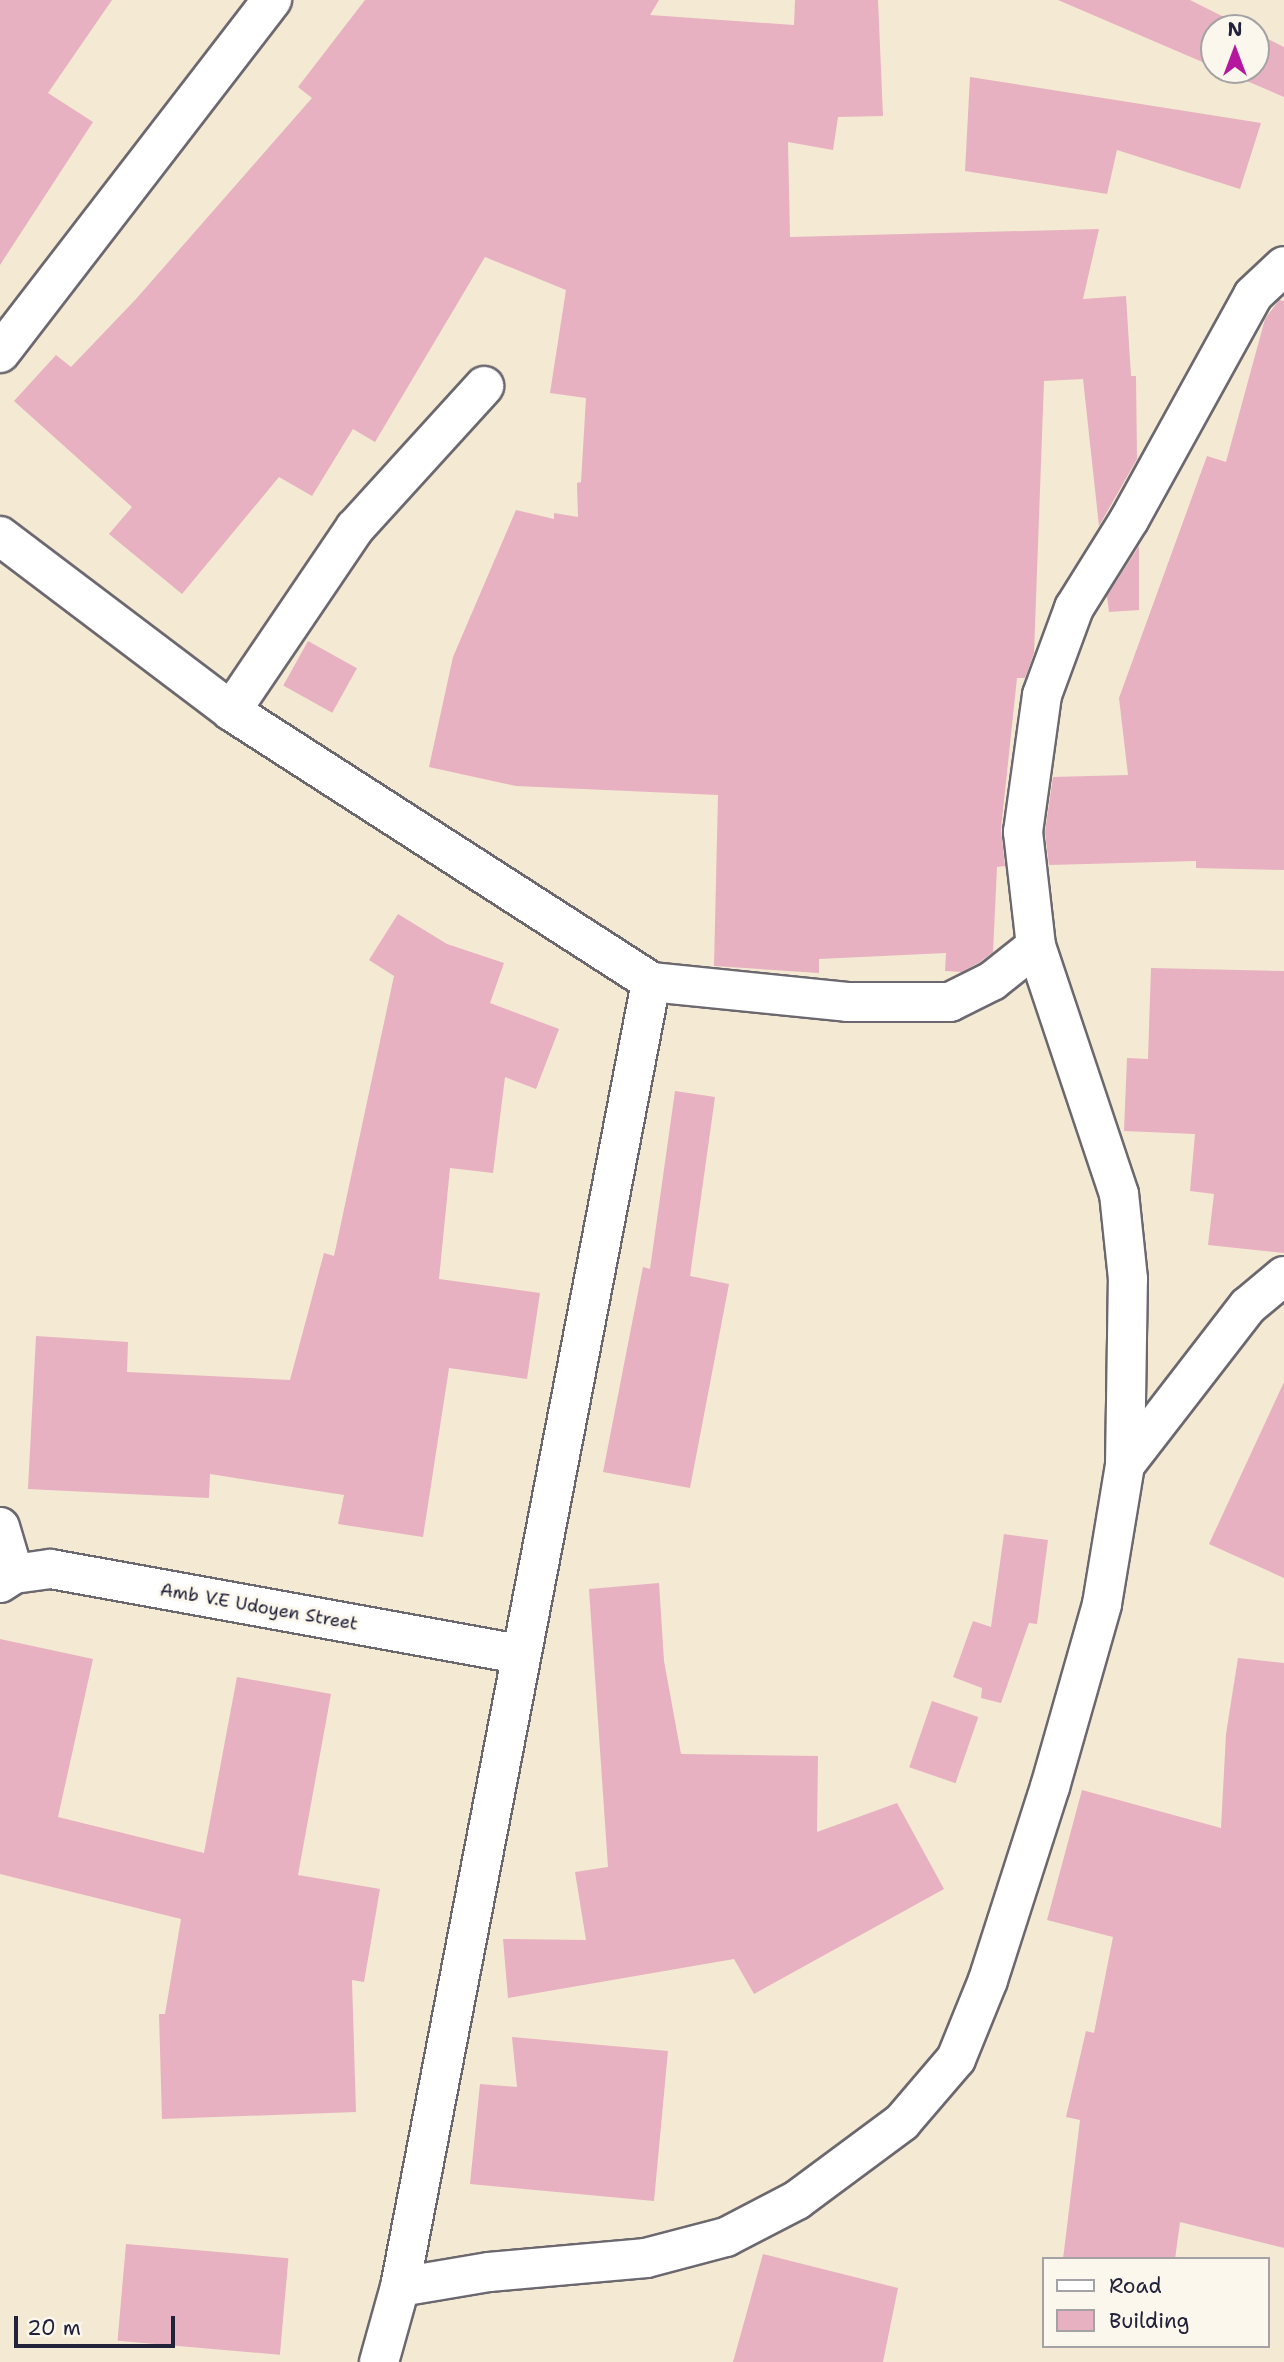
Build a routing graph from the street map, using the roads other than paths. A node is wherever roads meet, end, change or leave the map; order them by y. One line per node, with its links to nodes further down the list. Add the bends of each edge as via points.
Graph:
1 (272, 0): 3 (street)
2 (1284, 266): 7 (street, via 1253,295 1129,520 1074,608 1042,695 1023,832)
3 (0, 353)
4 (484, 386): 6 (street, via 355,528)
5 (0, 536): 6 (street)
6 (231, 711): 8 (street)
7 (1036, 946): 8 (street, via 992,981 950,1002 847,1002); 10 (street, via 1119,1194 1128,1279)
8 (651, 982): 13 (street)
9 (1284, 1276): 10 (street, via 1248,1306)
10 (1125, 1465): 14 (street, via 1102,1604 988,1980 956,2059 902,2122 797,2200 726,2237 646,2258)
11 (0, 1527): 12 (street)
12 (7, 1579): 13 (street, Amb V.E Udoyen Street, via 51,1569)
13 (521, 1654): 14 (street)
14 (400, 2287): 15 (street)
15 (379, 2362)

